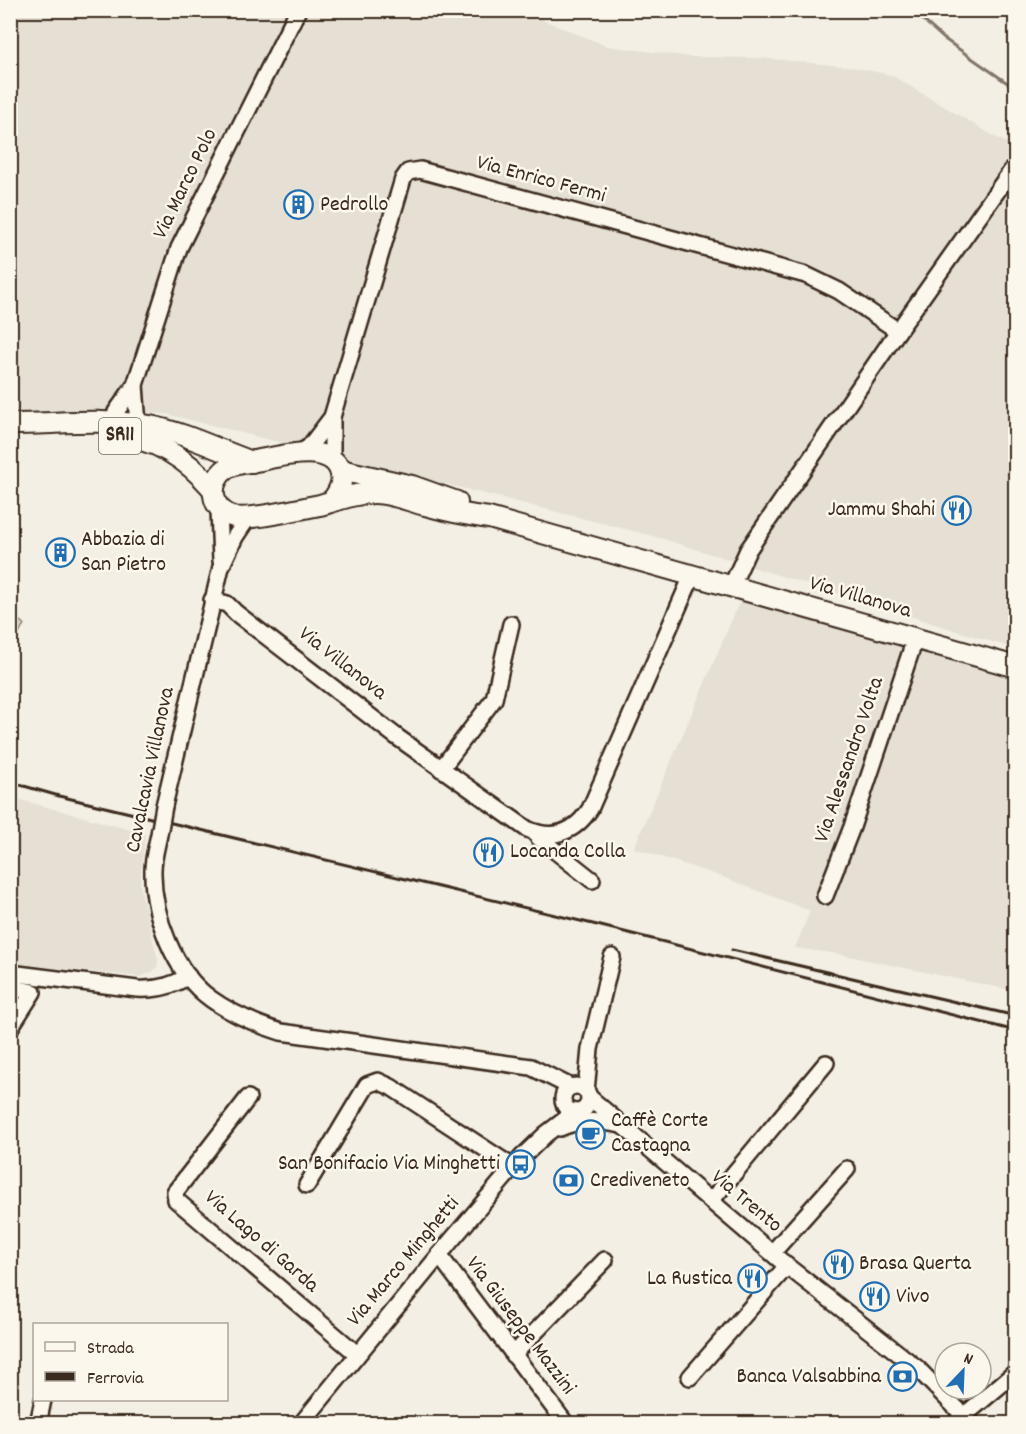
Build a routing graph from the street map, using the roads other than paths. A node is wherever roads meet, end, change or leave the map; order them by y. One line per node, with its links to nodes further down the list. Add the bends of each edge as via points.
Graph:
1 (298, 10): 4 (street, Via Marco Polo, via 179,248)
2 (1016, 168): 3 (street)
3 (898, 331): 5 (street, Via Enrico Fermi, via 806,274 414,170 408,171 403,179); 20 (street, via 748,550)
4 (135, 385): 6 (street, Via Marco Polo, via 116,412); 8 (street, Via Marco Polo)
5 (332, 417): 10 (street, Via Enrico Fermi, via 309,447); 12 (street, Via Enrico Fermi, via 332,455)
6 (114, 423): 7 (main road, SR11); 8 (main road, SR11)
7 (10, 424)
8 (138, 425): 11 (main road, SR11)
9 (10, 437): 13 (main road, SR11, via 137,438 180,458)
10 (298, 454): 11 (main road, Via Villanova); 12 (main road, Via Villanova, via 320,453)
11 (252, 462): 13 (main road, Via Villanova, via 227,468)
12 (336, 464): 14 (main road, via 341,482); 16 (main road, Via Villanova, via 345,471 412,486 463,504)
13 (213, 489): 15 (main road)
14 (331, 502): 16 (main road, Via Villanova, via 353,494 377,493 457,514); 17 (main road, Via Villanova)
15 (219, 509): 17 (main road); 18 (street, Cavalcavia Villanova)
16 (489, 518): 19 (main road, Via Villanova)
17 (247, 519): 18 (street, Cavalcavia Villanova)
18 (221, 567): 21 (street, Cavalcavia Villanova)
19 (692, 576): 20 (main road, Via Villanova); 26 (street, via 590,809 569,830)
20 (731, 587): 23 (main road, Via Villanova)
21 (212, 600): 25 (street, Via Villanova, via 227,604); 31 (street, Cavalcavia Villanova, bridge, via 153,868 155,902 167,940)
22 (511, 624): 25 (street, via 494,699)
23 (915, 639): 24 (main road, Via Villanova); 28 (street, Via Alessandro Volta)
24 (1016, 667)
25 (441, 768): 26 (street, Via Villanova)
26 (535, 833): 27 (street, Via Villanova)
27 (592, 880)
28 (825, 896)
29 (612, 957): 36 (street)
30 (10, 973): 31 (street, via 156,990)
31 (188, 976): 36 (street, Cavalcavia Villanova, via 209,998 231,1012 281,1032 531,1067)
32 (10, 987): 33 (street, via 33,992)
33 (10, 1028)
34 (826, 1063): 42 (street)
35 (248, 1098): 47 (street, Via Lago di Garda, via 175,1192 176,1200)
36 (576, 1098): 37 (street, Via Trento); 38 (street, Via Marco Minghetti)
37 (622, 1125): 38 (street, Via Marco Minghetti, via 588,1121); 42 (street, Via Trento)
38 (546, 1134): 39 (street, Via Marco Minghetti)
39 (513, 1167): 41 (street, via 378,1080 367,1085); 44 (street, Via Marco Minghetti)
40 (846, 1169): 43 (street)
41 (307, 1185)
42 (711, 1202): 43 (street, Via Trento)
43 (772, 1253): 46 (street, Via Trento)
44 (439, 1255): 47 (street, Via Marco Minghetti); 48 (street, Via Giuseppe Mazzini)
45 (605, 1260): 48 (street)
46 (787, 1266): 50 (street, Via Trento); 52 (street, Via Trento, via 917,1368)
47 (357, 1354): 54 (street, Via Marco Minghetti)
48 (513, 1355): 55 (street, Via Giuseppe Mazzini)
49 (1016, 1372): 52 (street)
50 (690, 1377)
51 (43, 1401): 53 (street)
52 (964, 1421)
53 (38, 1424)
54 (301, 1424)
55 (566, 1424)

